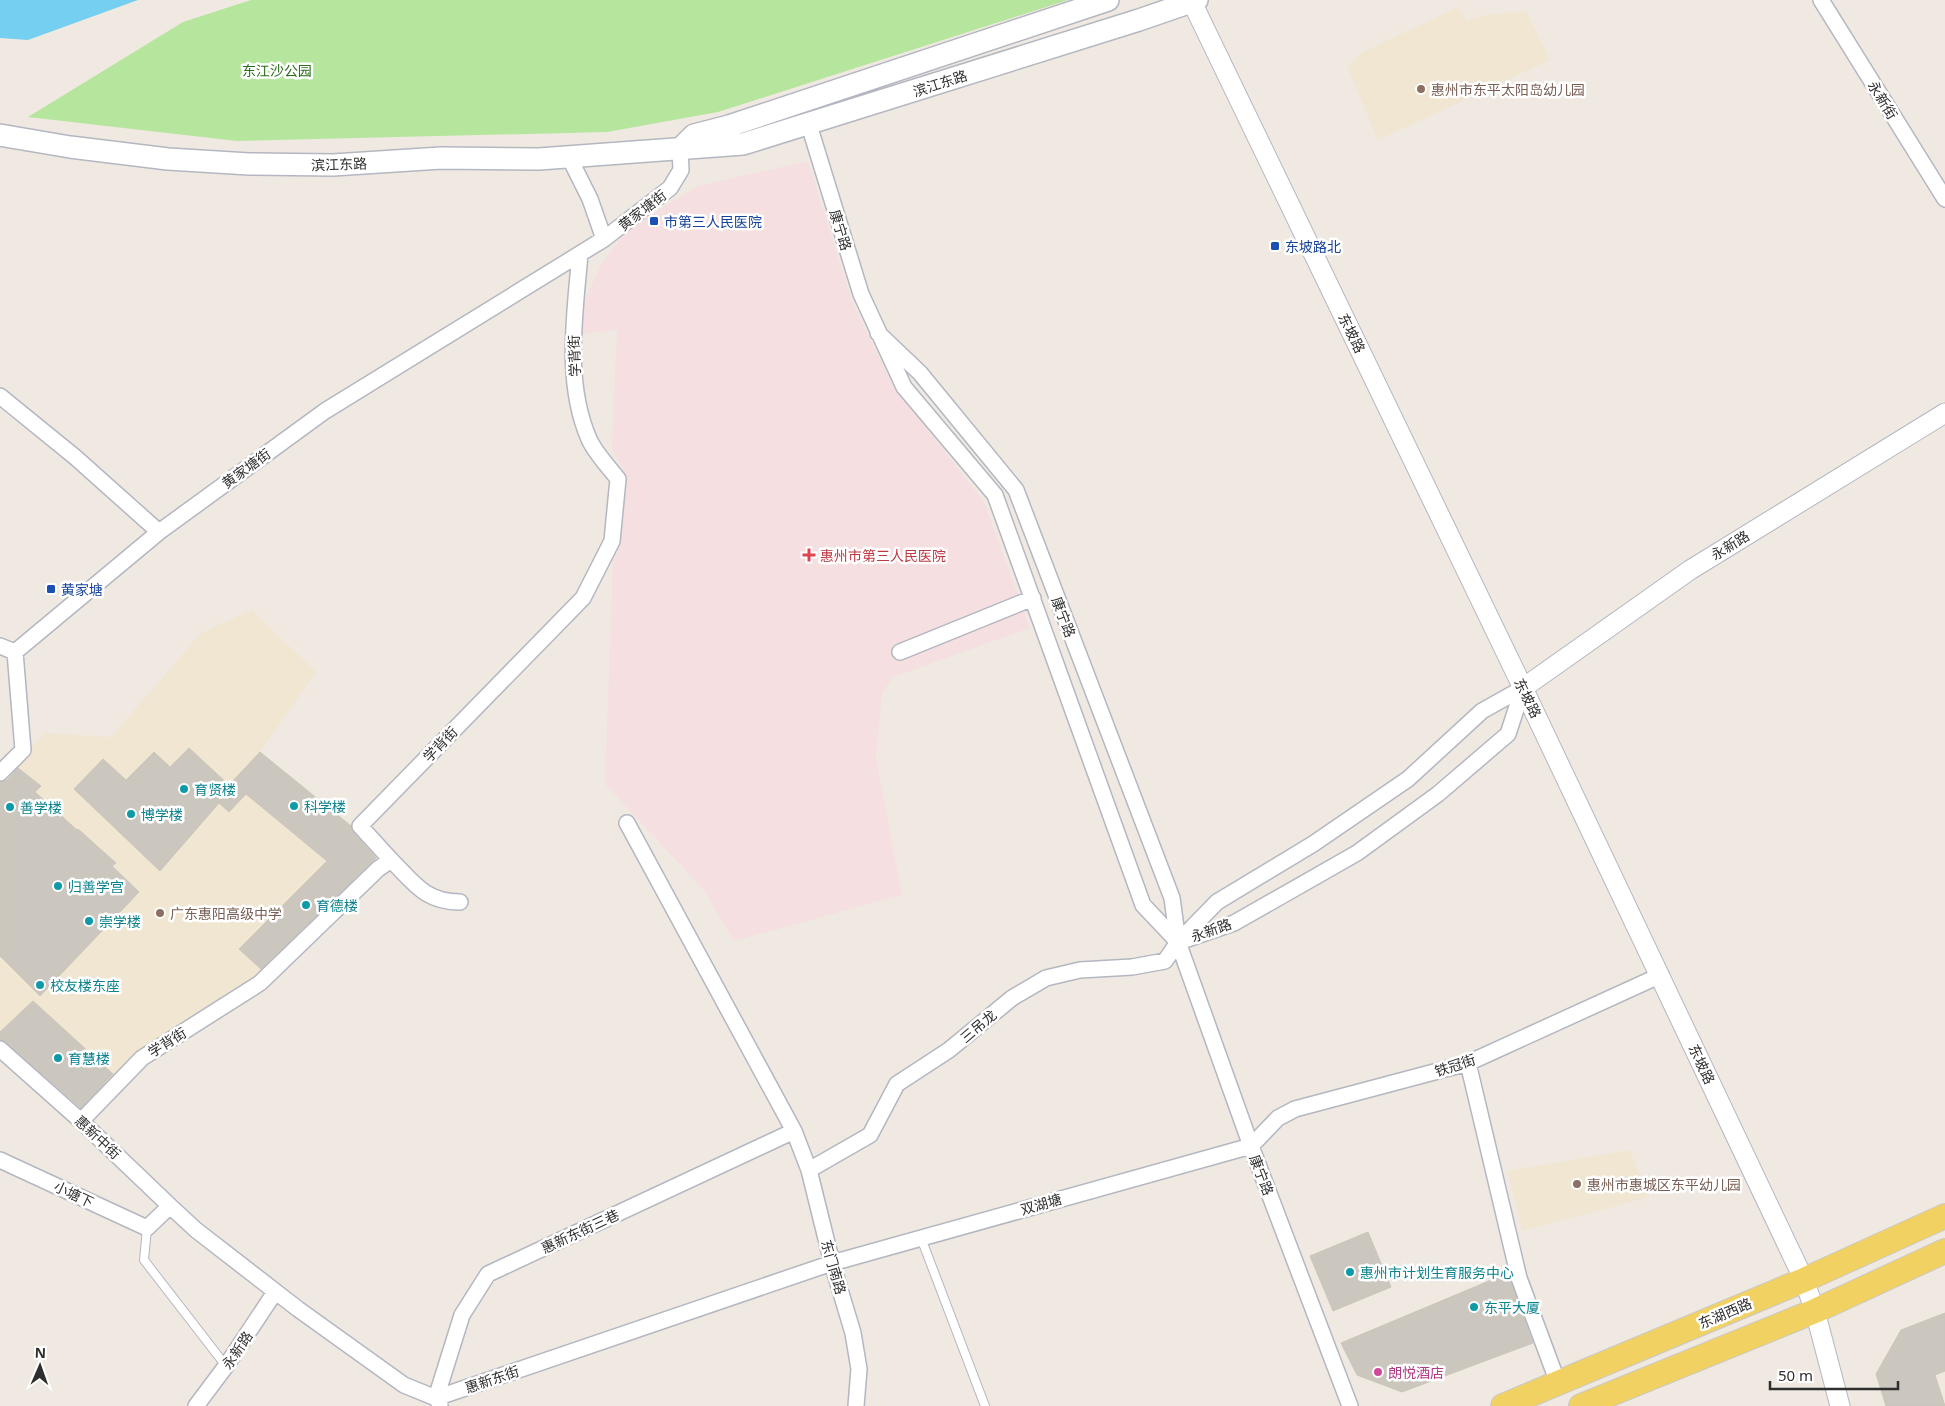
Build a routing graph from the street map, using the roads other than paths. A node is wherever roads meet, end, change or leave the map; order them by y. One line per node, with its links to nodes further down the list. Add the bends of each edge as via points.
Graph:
1 (1108, 0): 6 (main road, 滨江东路, via 694,135)
2 (1821, 0): 8 (street, 永新街)
3 (1193, 1): 4 (main road, 滨江东路); 19 (street, 东坡路)
4 (809, 125): 6 (main road, 滨江东路, via 742,144); 11 (street, 康宁路, via 861,294)
5 (0, 135): 7 (main road, 滨江东路, via 80,148 249,164 333,165 441,158)
6 (680, 149): 7 (main road, 滨江东路); 9 (street, 黄家塘街, via 681,170 670,188)
7 (569, 157): 9 (street, 黄家塘街, via 590,199)
8 (1945, 200)
9 (604, 239): 10 (street, 黄家塘街)
10 (580, 254): 14 (street, 黄家塘街, via 324,411); 22 (street, 学背街, via 573,331 575,391 589,440 618,479 612,541 583,598 360,826)
11 (878, 333): 15 (street, 康宁路, via 904,387 995,494); 24 (street, 康宁路, via 920,373 1016,490 1172,898)
12 (0, 396): 14 (street)
13 (1945, 413): 19 (street, 永新路, via 1690,570)
14 (159, 532): 17 (street, 黄家塘街)
15 (1033, 598): 18 (street); 24 (street, 康宁路, via 1143,905)
16 (0, 646): 17 (street)
17 (15, 652): 20 (street, via 23,750)
18 (900, 652)
19 (1523, 688): 24 (street, 永新路, via 1482,711 1408,779 1313,844 1217,902); 24 (street, 永新路, via 1508,734 1438,794 1357,852 1234,923); 25 (street, 东坡路)
20 (0, 773)
21 (628, 823): 29 (street, 东门南路)
22 (391, 860): 23 (street, via 426,896); 28 (street, 学背街, via 260,983 142,1058)
23 (460, 902)
24 (1178, 942): 30 (street, 康宁路); 32 (street, 三吊龙, via 1165,961 1080,970 1046,978 1012,998 949,1050 897,1084 870,1135)
25 (1661, 975): 27 (street, 铁冠街); 39 (street, 东坡路)
26 (0, 1049): 28 (street, 惠新中街)
27 (1468, 1063): 30 (street, 铁冠街, via 1295,1108 1278,1118); 43 (street, via 1519,1278)
28 (81, 1121): 33 (street, 惠新中街)
29 (794, 1131): 32 (street, 东门南路); 44 (street, 惠新东街三巷, via 488,1274 462,1315)
30 (1251, 1146): 36 (street, 双湖塘); 48 (street, 康宁路)
31 (0, 1160): 35 (street, 小塘下)
32 (809, 1170): 38 (street, 东门南路)
33 (170, 1206): 35 (street); 40 (street)
34 (1945, 1216): 39 (main road, 东湖西路)
35 (147, 1228): 42 (lane, via 144,1260)
36 (921, 1238): 38 (street, 双湖塘); 47 (lane)
37 (1945, 1251): 41 (main road)
38 (832, 1263): 44 (street, 惠新东街); 46 (street, 东门南路, via 856,1346 859,1369)
39 (1804, 1280): 41 (street, 东坡路); 43 (main road, 东湖西路)
40 (276, 1292): 42 (street, 永新路); 44 (street, via 404,1385)
41 (1815, 1310): 50 (main road); 51 (street, 东坡路)
42 (226, 1366): 45 (street, 永新路)
43 (1558, 1383): 49 (main road, 东湖西路)
44 (439, 1402)
45 (196, 1406)
46 (856, 1406)
47 (986, 1406)
48 (1350, 1406)
49 (1503, 1406)
50 (1581, 1406)
51 (1840, 1406)

